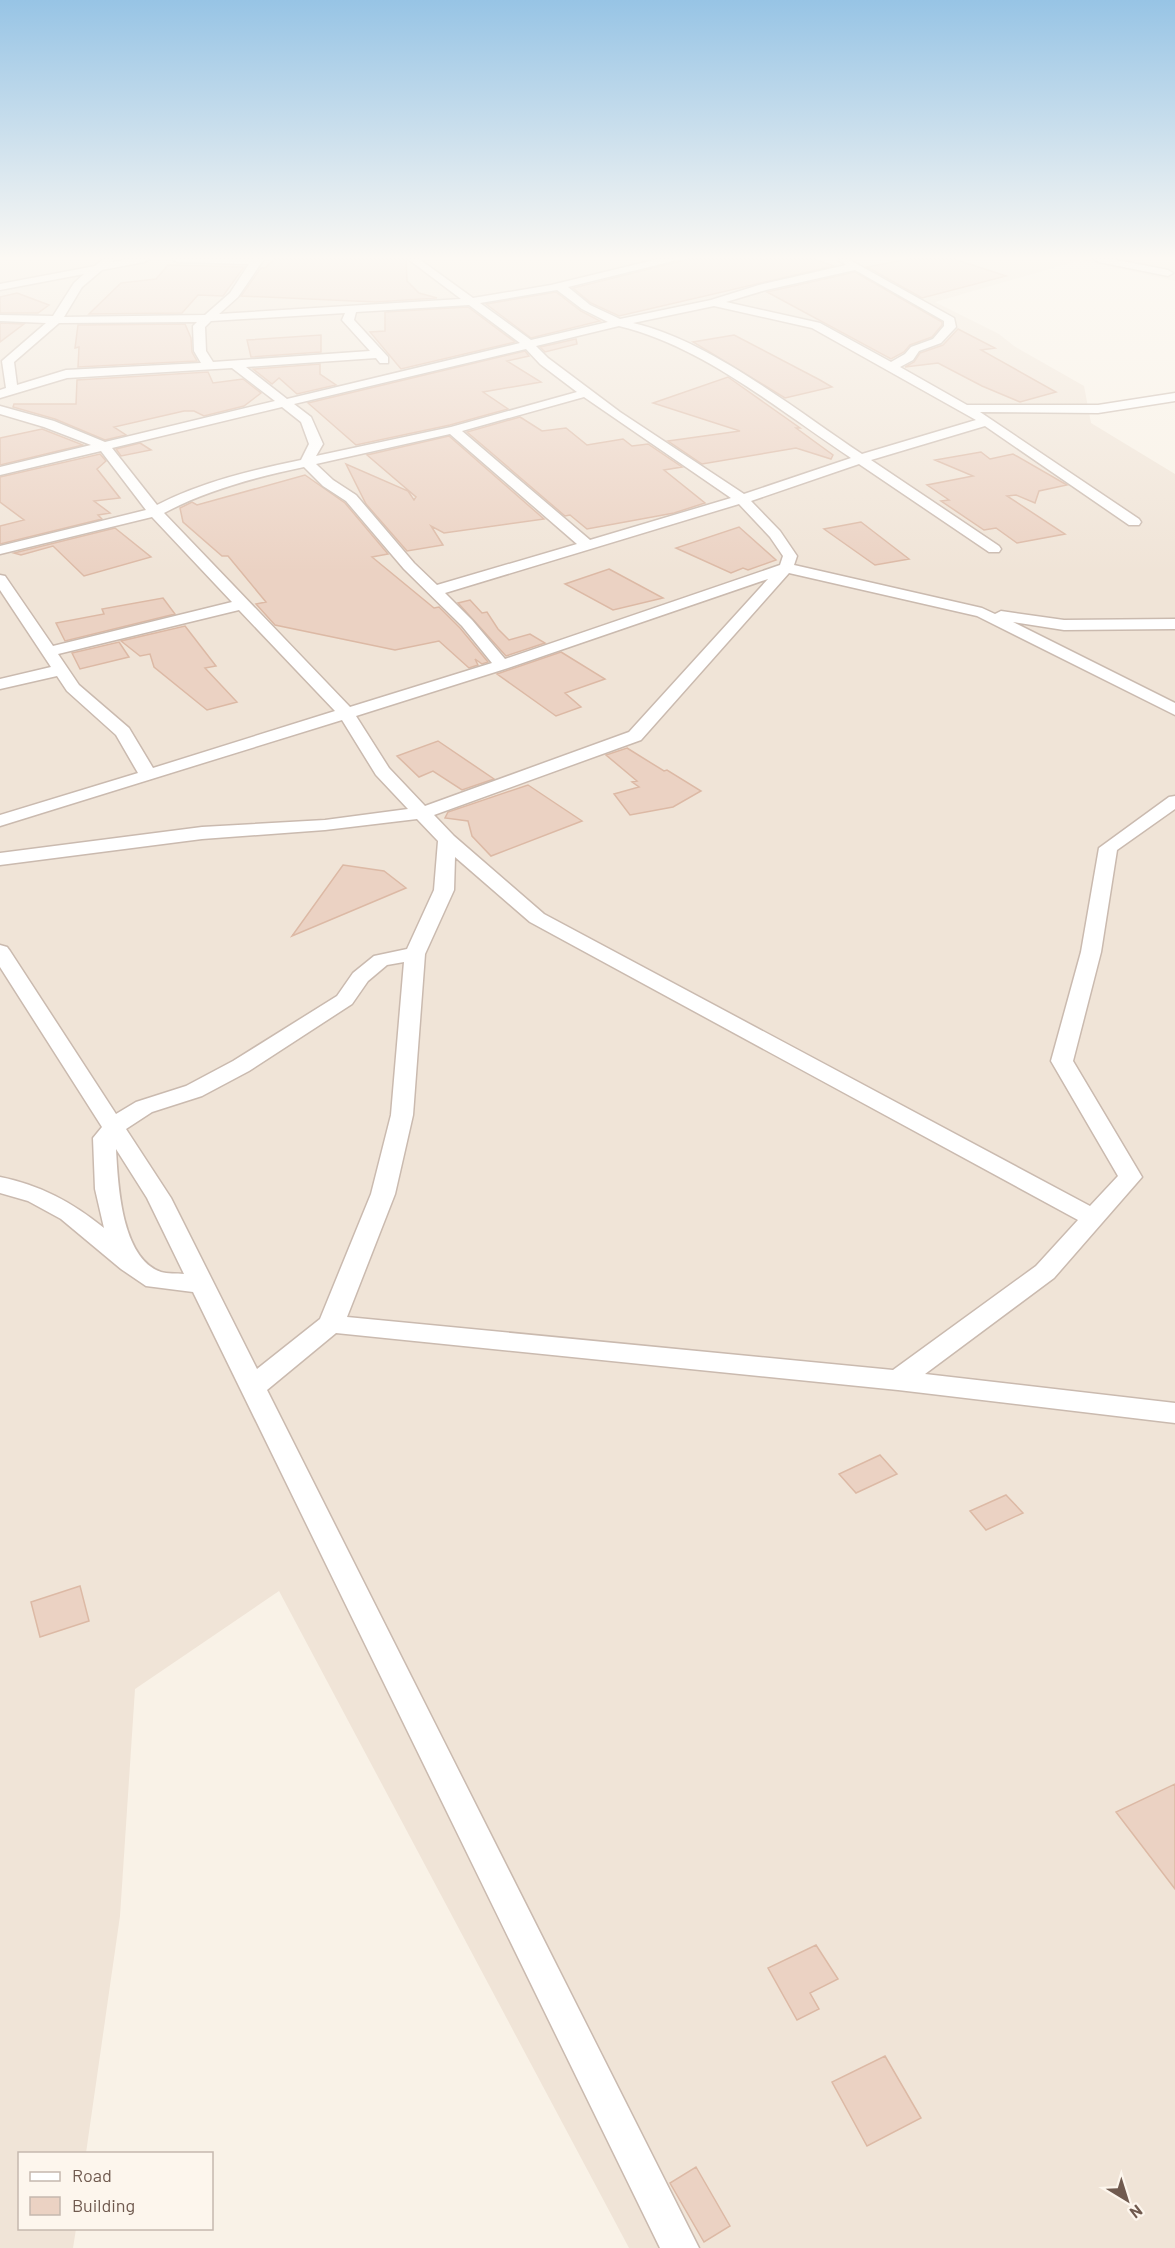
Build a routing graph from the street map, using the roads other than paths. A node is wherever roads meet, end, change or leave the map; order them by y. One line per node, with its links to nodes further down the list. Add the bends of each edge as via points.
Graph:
1 (8, 364): 12 (street)
2 (234, 364): 9 (street); 15 (street)
3 (391, 364): 11 (street)
4 (447, 364): 11 (street)
5 (548, 364): 13 (street)
6 (716, 364): 21 (street)
7 (886, 364): 10 (street)
8 (897, 364): 10 (street)
9 (209, 366): 12 (street, via 66,374)
10 (891, 367): 16 (street)
11 (405, 374): 15 (street)
12 (6, 392)
13 (586, 393): 19 (street); 24 (street)
14 (1175, 397): 16 (street, via 1098,409)
15 (286, 402): 20 (street); 22 (street, via 307,420 316,444)
16 (963, 408): 18 (street)
17 (0, 410): 20 (street)
18 (987, 421): 21 (street); 26 (street)
19 (453, 430): 22 (street); 27 (street)
20 (104, 446): 23 (street); 25 (street)
21 (860, 459): 24 (street); 28 (street)
22 (306, 462): 25 (street, via 183,497); 32 (street, via 351,498)
23 (0, 471)
24 (742, 499): 27 (street); 30 (street, via 790,556)
25 (155, 512): 29 (street); 33 (street)
26 (1134, 522)
27 (586, 544): 32 (street)
28 (994, 549)
29 (0, 550)
30 (786, 568): 34 (street); 37 (street); 44 (street, via 635,736)
31 (0, 579): 36 (street)
32 (435, 591): 37 (street)
33 (243, 604): 36 (street); 41 (street)
34 (982, 613): 35 (street, via 1064,625); 40 (street)
35 (1175, 624)
36 (49, 652): 38 (street)
37 (502, 664): 41 (street)
38 (61, 670): 39 (street); 42 (street, via 73,688 123,732)
39 (0, 684)
40 (1175, 710)
41 (346, 713): 42 (street); 44 (street, via 382,771)
42 (148, 775): 45 (street)
43 (1175, 801): 52 (street, via 1108,848 1091,952 1062,1061 1130,1177)
44 (422, 813): 46 (street); 47 (street, via 325,825 202,832)
45 (0, 821)
46 (447, 840): 49 (street, via 444,890); 52 (street, via 537,918)
47 (0, 859)
48 (0, 951): 50 (street)
49 (415, 954): 50 (street, via 381,960 360,977 345,1000 320,1018 232,1071 194,1091 144,1107); 55 (street, via 402,1115 383,1194)
50 (114, 1128): 53 (street, via 104,1138 107,1189 113,1221); 54 (street, via 159,1198)
51 (0, 1185): 53 (street, via 22,1188 81,1221)
52 (1093, 1218): 56 (street, via 1045,1272)
53 (130, 1263): 54 (street, via 155,1280)
54 (201, 1284): 57 (street)
55 (330, 1324): 56 (street); 57 (street)
56 (898, 1380): 58 (street)
57 (253, 1387): 59 (street)
58 (1175, 1413)
59 (680, 2248)

